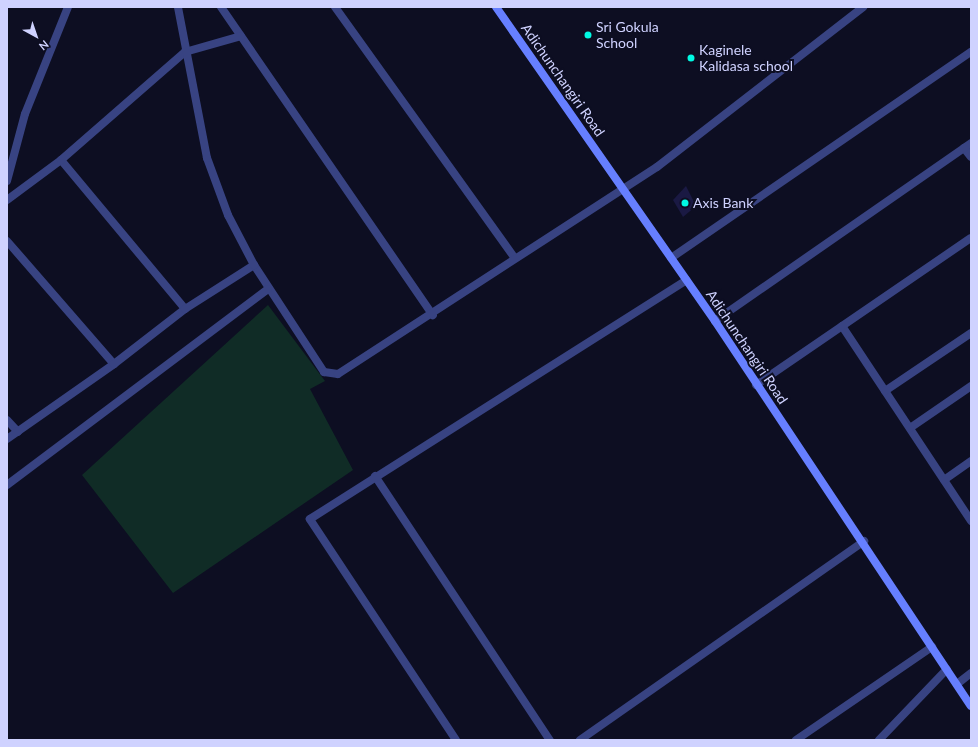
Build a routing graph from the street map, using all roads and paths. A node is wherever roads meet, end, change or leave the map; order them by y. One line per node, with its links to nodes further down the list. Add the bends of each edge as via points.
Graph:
1 (68, 7): 13 (street, via 25,114)
2 (178, 7): 8 (street)
3 (221, 7): 7 (street)
4 (335, 7): 18 (street)
5 (496, 7): 14 (street, Adichunchangiri Road)
6 (863, 7): 14 (street, via 657,167)
7 (241, 36): 8 (street); 24 (street)
8 (185, 52): 12 (street); 20 (street, via 207,158 228,215)
9 (971, 52): 19 (street)
10 (968, 146): 11 (street); 25 (street)
11 (971, 157)
12 (61, 160): 15 (street); 23 (street)
13 (7, 182)
14 (623, 189): 18 (street); 19 (street, Adichunchangiri Road)
15 (7, 200)
16 (971, 238): 26 (street)
17 (7, 241): 28 (street)
18 (515, 258): 24 (street)
19 (671, 258): 21 (street, Adichunchangiri Road)
20 (254, 265): 22 (street); 23 (street)
21 (686, 280): 25 (street, Adichunchangiri Road); 37 (street)
22 (268, 288): 24 (street, via 328,374 338,374); 39 (street)
23 (185, 308): 28 (street)
24 (433, 315)
25 (716, 321): 29 (street, Adichunchangiri Road)
26 (842, 326): 29 (street); 31 (street)
27 (971, 333): 31 (street)
28 (114, 364): 34 (street)
29 (756, 385): 41 (street, Adichunchangiri Road)
30 (971, 386): 33 (street)
31 (885, 391): 33 (street)
32 (7, 420): 34 (street)
33 (910, 428): 38 (street)
34 (18, 432): 35 (street)
35 (7, 439)
36 (971, 461): 38 (street)
37 (375, 476): 47 (street, via 310,519); 48 (street)
38 (944, 480): 40 (street)
39 (7, 485)
40 (971, 521)
41 (864, 541): 42 (street, Adichunchangiri Road); 49 (street)
42 (932, 647): 43 (street, Adichunchangiri Road); 50 (street)
43 (948, 669): 45 (street, Adichunchangiri Road); 51 (street)
44 (971, 673): 45 (street)
45 (957, 684): 46 (street, Adichunchangiri Road)
46 (971, 706)
47 (456, 740)
48 (550, 740)
49 (580, 740)
50 (796, 740)
51 (879, 740)

